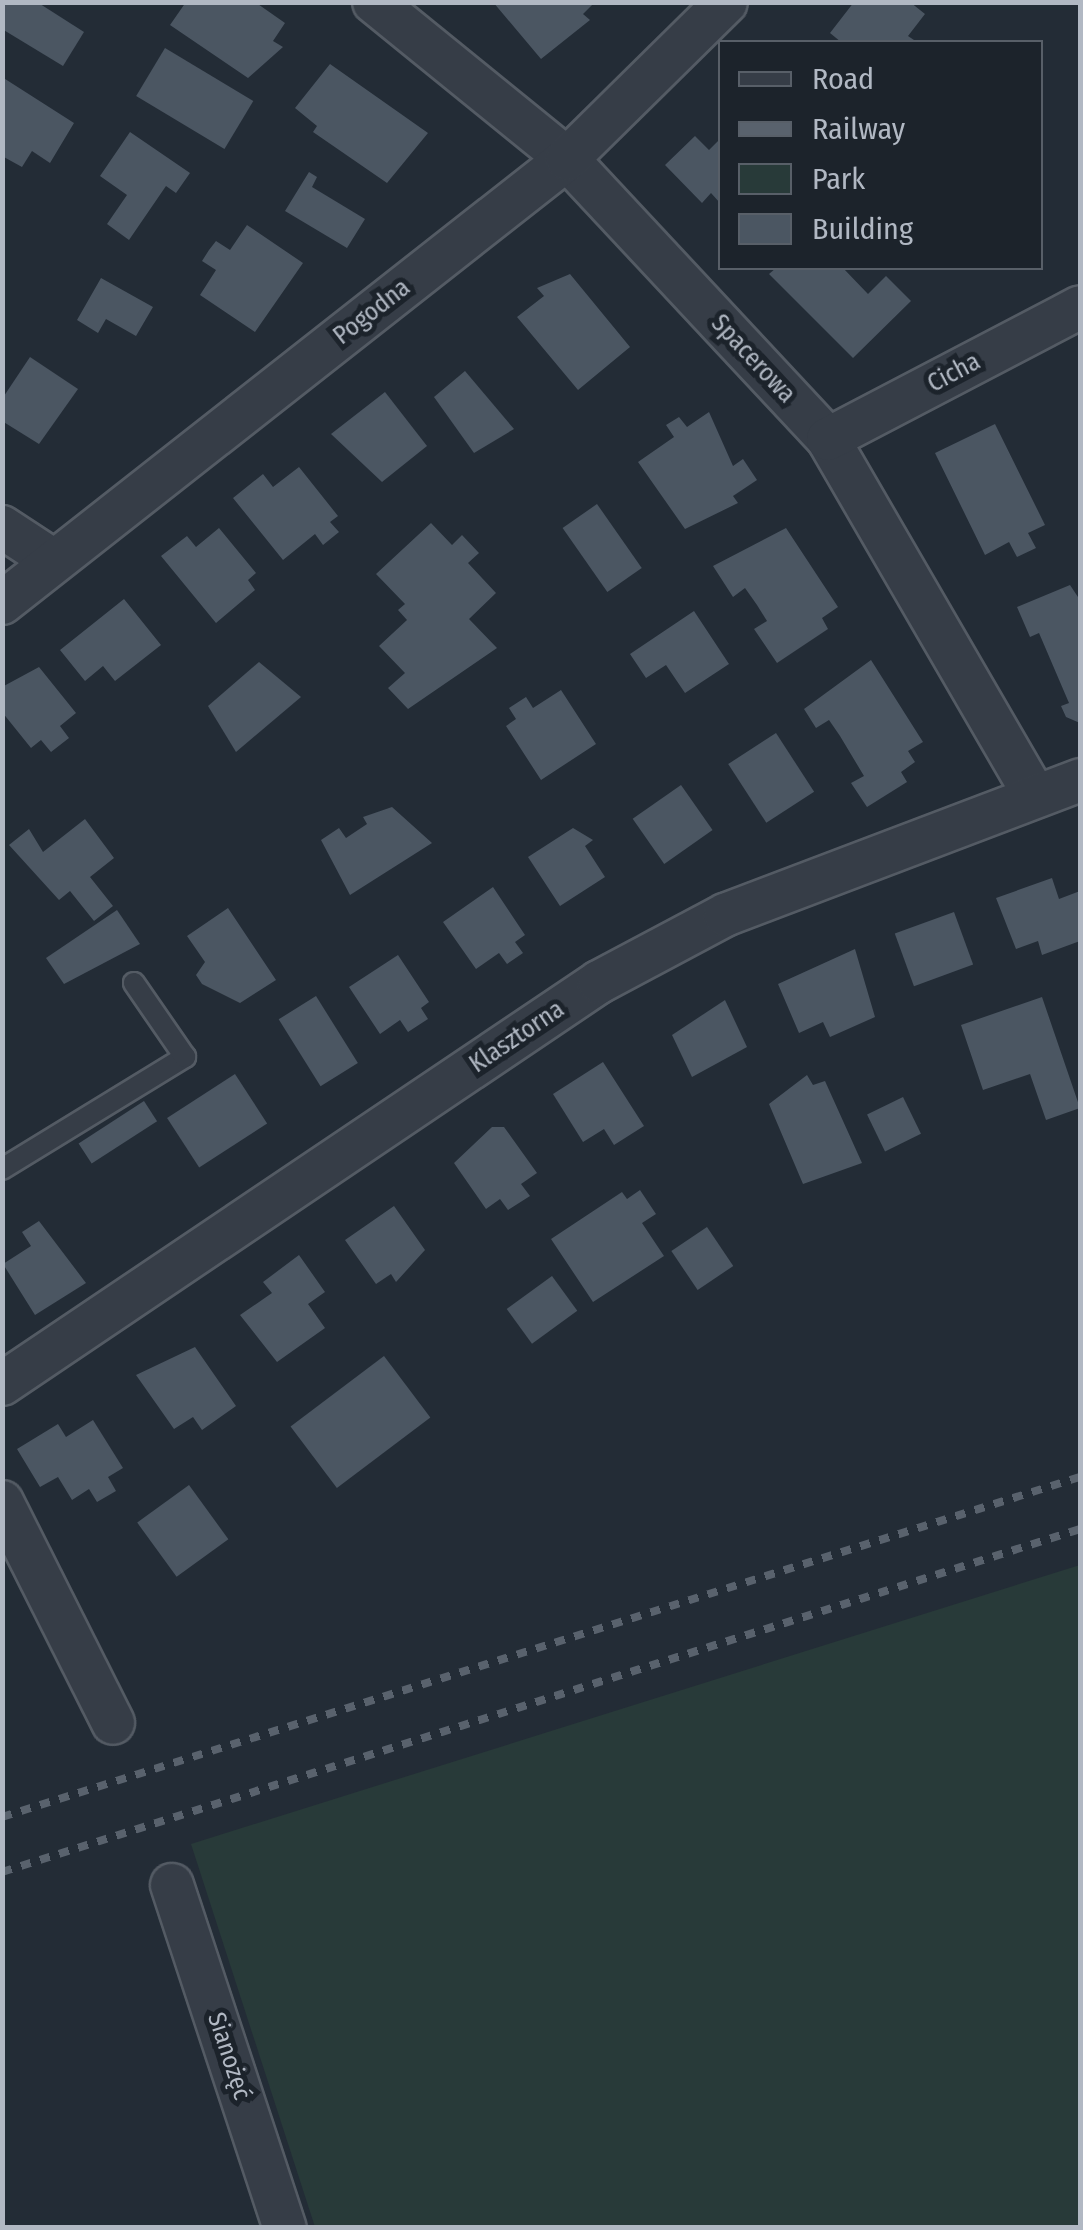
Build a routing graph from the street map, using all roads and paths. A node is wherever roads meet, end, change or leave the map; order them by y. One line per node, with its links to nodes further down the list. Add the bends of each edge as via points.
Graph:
1 (374, 2): 3 (street, Spacerowa)
2 (726, 2): 3 (street, Pogodna)
3 (567, 159): 5 (street, Spacerowa); 7 (street, Pogodna)
4 (1080, 306): 5 (street, Cicha)
5 (828, 439): 10 (street, Spacerowa)
6 (2, 527): 7 (street)
7 (54, 562): 8 (street, Pogodna)
8 (2, 602)
9 (1080, 780): 10 (street, Klasztorna)
10 (1036, 796): 13 (street, Klasztorna, via 725,915 599,982)
11 (134, 983): 12 (lane, via 185,1058)
12 (2, 1170)
13 (2, 1384)
14 (2, 1502): 15 (street)
15 (113, 1724)
16 (172, 1885): 17 (street, Sianożęć)
17 (286, 2228)

